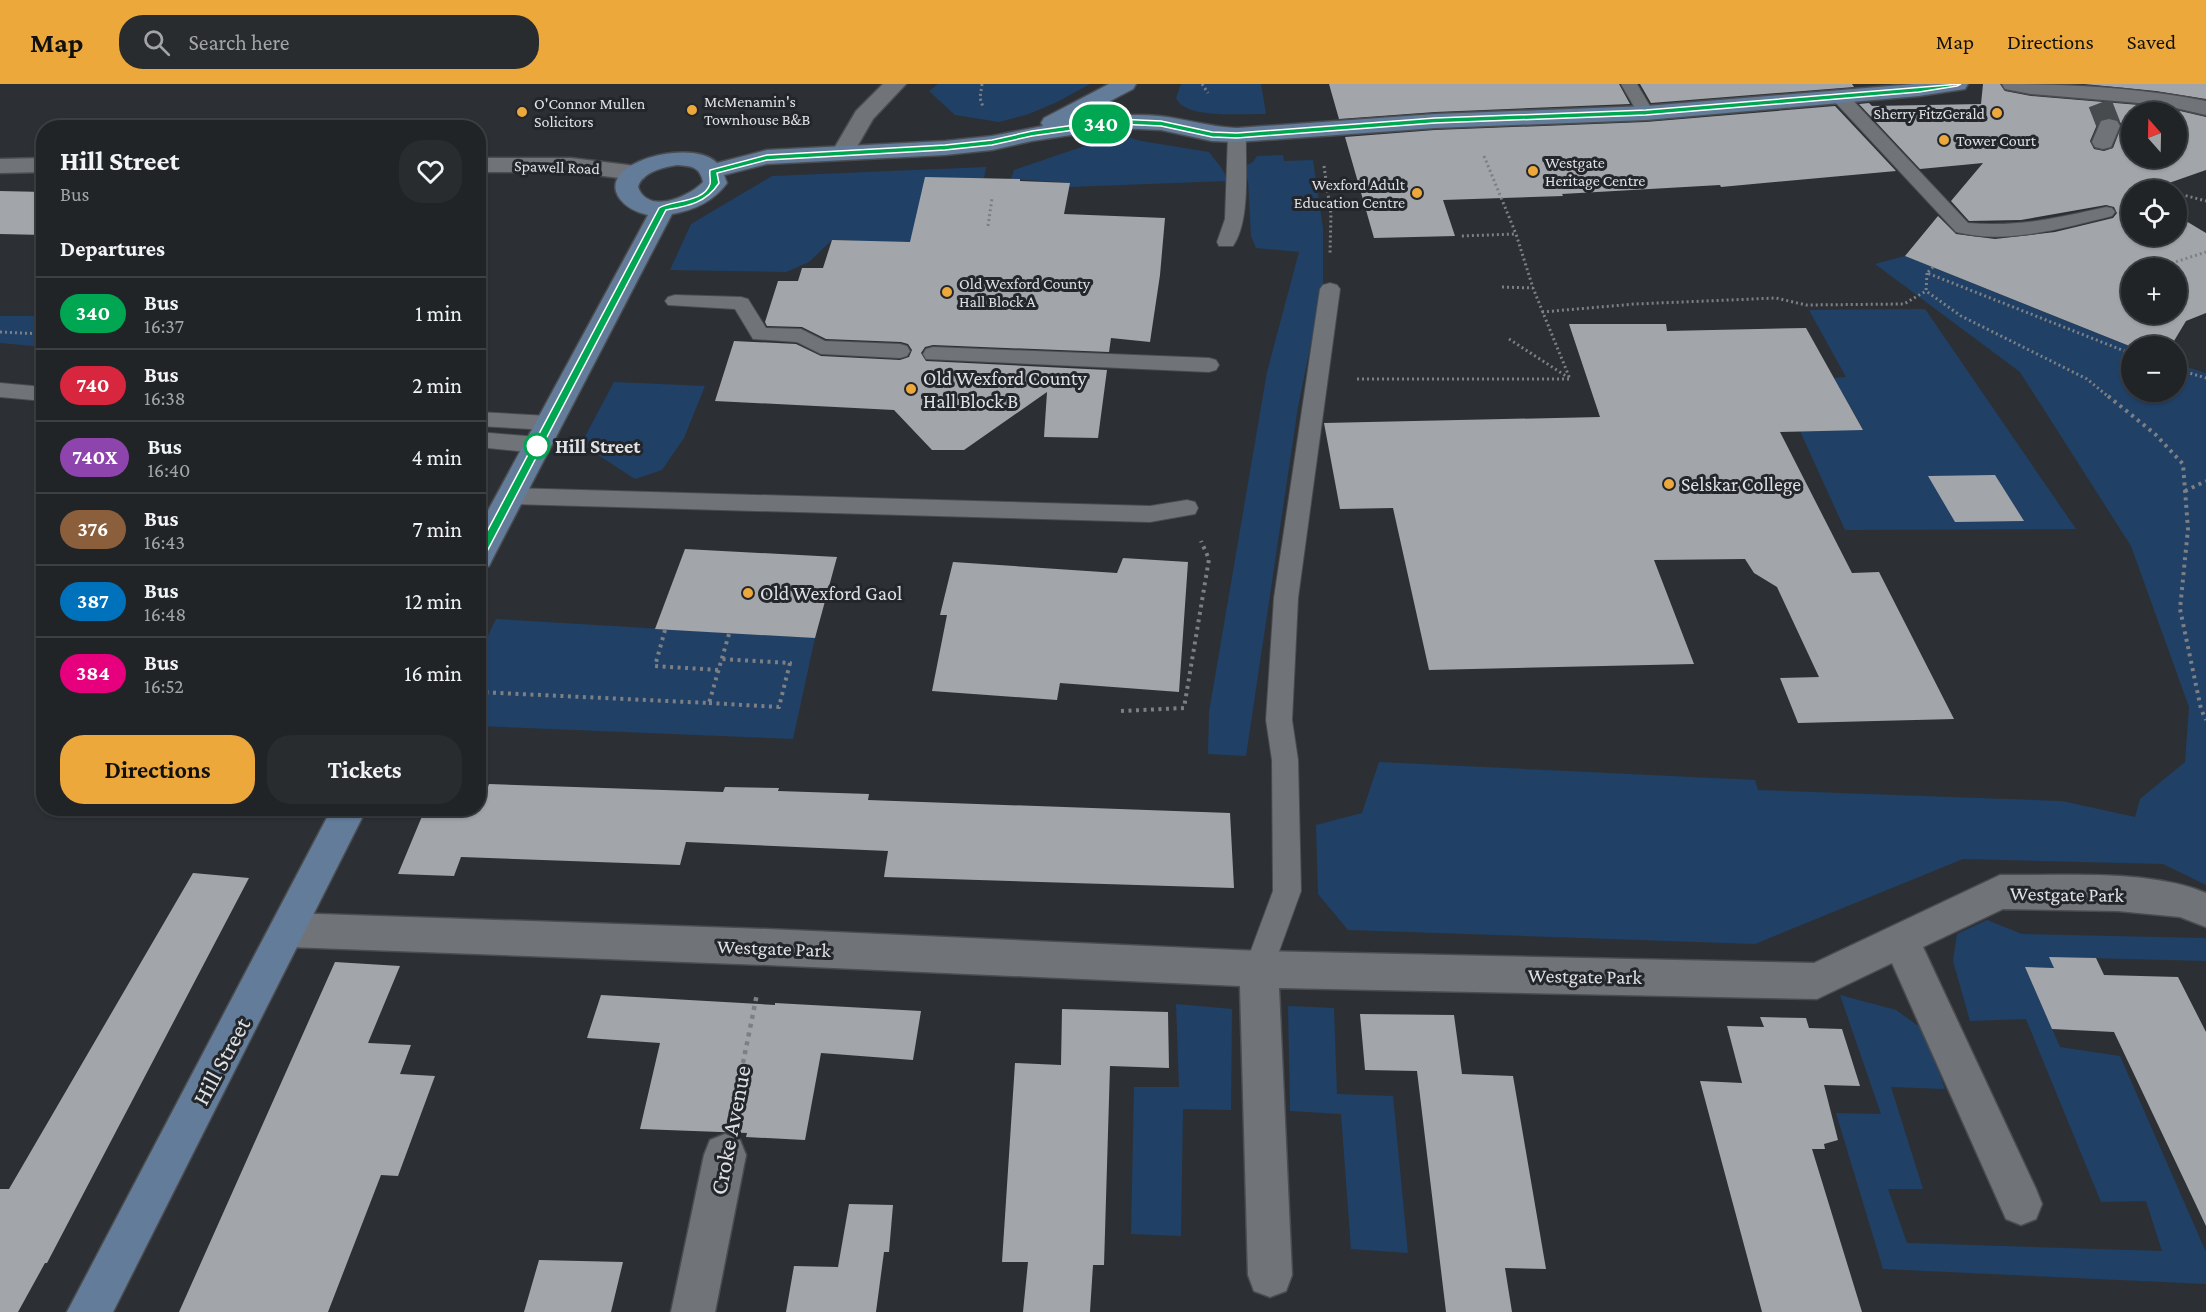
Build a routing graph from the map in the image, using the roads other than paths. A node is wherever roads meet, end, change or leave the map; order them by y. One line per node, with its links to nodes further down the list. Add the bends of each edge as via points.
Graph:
1 (895, 84): 13 (street, via 864,116)
2 (1125, 84): 11 (main road)
3 (1140, 84): 10 (main road, via 1136,95)
4 (1629, 84): 9 (lane)
5 (1957, 84): 7 (main road)
6 (2013, 84): 8 (street, via 2097,97 2163,99)
7 (1840, 97): 9 (main road); 20 (lane, via 1963,228 2003,231)
8 (2206, 108)
9 (1646, 113): 12 (main road, via 1469,119)
10 (1161, 123): 11 (main road, via 1117,121); 12 (main road)
11 (1032, 134): 13 (main road, via 945,148)
12 (1237, 135): 21 (lane, via 1234,219)
13 (843, 152): 17 (main road, via 767,157)
14 (36, 165): 16 (street)
15 (486, 165): 18 (street, Spawell Road, via 571,165)
16 (0, 166)
17 (713, 171): 18 (main road, via 703,162 676,158); 19 (main road, via 715,183 709,191 692,202)
18 (636, 172): 19 (main road, via 627,184 630,197 639,204)
19 (663, 208): 30 (main road)
20 (2106, 212)
21 (1226, 243)
22 (1330, 289): 39 (lane, via 1285,620 1279,720 1285,759 1287,891)
23 (675, 301): 24 (lane, via 741,303 760,334 801,336 821,347)
24 (900, 351)
25 (933, 354): 26 (lane)
26 (1209, 365)
27 (0, 390): 28 (lane)
28 (36, 393)
29 (486, 421): 30 (lane)
30 (543, 434): 31 (lane); 32 (main road)
31 (486, 438)
32 (511, 496): 33 (lane, via 1150,514); 34 (main road)
33 (1187, 507)
34 (486, 543)
35 (346, 816): 37 (main road, Hill Street)
36 (2206, 909): 38 (street, Westgate Park, via 2182,900 2118,894 2000,892)
37 (289, 930): 39 (street, Westgate Park); 43 (main road, Hill Street)
38 (1900, 939): 39 (street, Westgate Park, via 1817,981); 41 (street)
39 (1259, 969): 42 (street)
40 (725, 1155): 44 (street, Croke Avenue)
41 (2021, 1204)
42 (1270, 1275)
43 (89, 1312)
44 (693, 1312)

